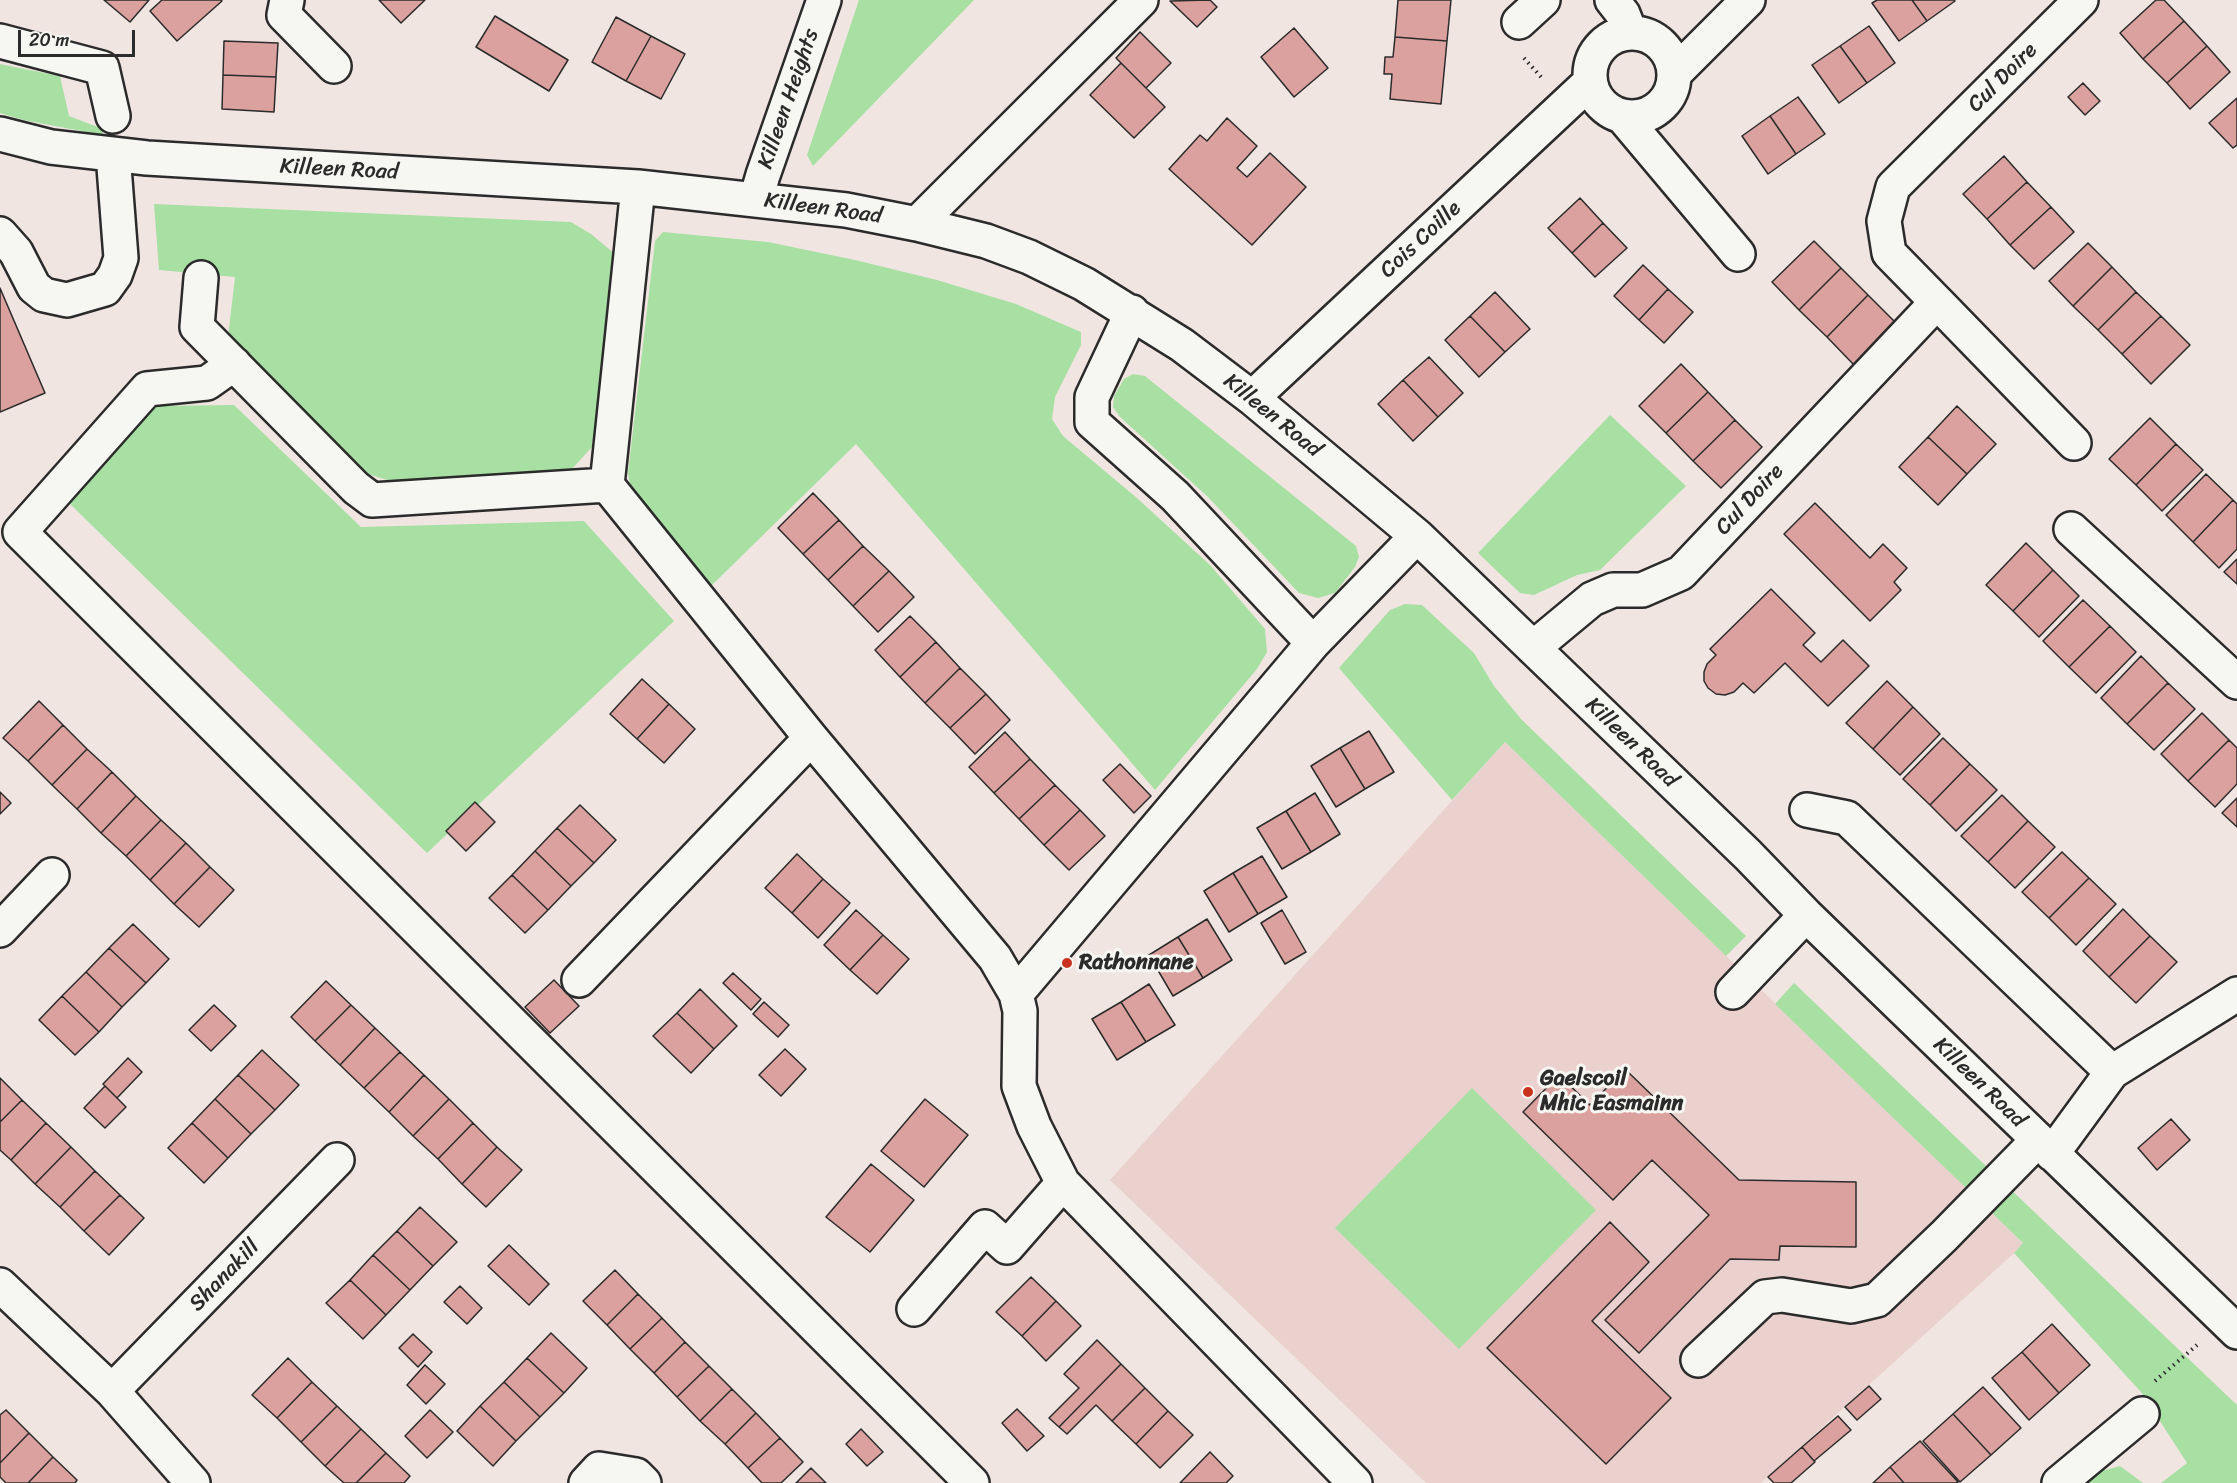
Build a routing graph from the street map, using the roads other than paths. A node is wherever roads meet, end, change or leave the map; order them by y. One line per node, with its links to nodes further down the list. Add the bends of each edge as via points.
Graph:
1 (287, 0): 11 (street, via 284,15)
2 (824, 0): 19 (street, Killeen Heights)
3 (1141, 0): 20 (street)
4 (1543, 0): 8 (street)
5 (1612, 0): 9 (street)
6 (1748, 0): 12 (street)
7 (2081, 0): 24 (street, Cul Doire, via 1893,188 1884,221 1889,253)
8 (1518, 22)
9 (1630, 32): 12 (street, via 1661,44); 13 (street, via 1616,35 1599,48 1590,67)
10 (0, 42): 14 (street, via 102,68)
11 (334, 66)
12 (1675, 73): 15 (street, via 1671,92 1659,107 1648,115)
13 (1590, 81): 15 (street, via 1601,104); 27 (street, Cois Coille)
14 (113, 116)
15 (1622, 116): 22 (street)
16 (0, 135): 17 (street, Killeen Road, via 51,147)
17 (113, 154): 18 (street, Killeen Road); 21 (street, via 120,258 105,289 67,300 44,295 34,287 16,252)
18 (638, 188): 19 (street, Killeen Road); 29 (street)
19 (756, 199): 20 (street, Killeen Road)
20 (917, 224): 25 (street, Killeen Road, via 986,241 1029,257)
21 (0, 234)
22 (1738, 254)
23 (201, 278): 26 (street, via 197,327)
24 (1937, 302): 28 (street, Cul Doire); 33 (street, Cul Doire, via 1681,573 1642,590 1613,590 1592,599)
25 (1132, 312): 27 (street, Killeen Road); 32 (street, via 1092,397 1092,422 1175,496)
26 (234, 364): 29 (street, via 372,500); 57 (street, via 207,383 147,389 20,532)
27 (1252, 398): 31 (street, Killeen Road)
28 (2074, 443)
29 (607, 485): 35 (street)
30 (2070, 529): 34 (street)
31 (1417, 536): 32 (street); 33 (street, Killeen Road)
32 (1313, 643): 42 (street)
33 (1533, 648): 38 (street, Killeen Road)
34 (2237, 682)
35 (811, 738): 40 (street); 42 (street, via 995,958)
36 (1807, 810): 44 (street, via 1847,818)
37 (52, 875): 39 (street)
38 (1806, 915): 41 (street); 45 (street, Killeen Road)
39 (0, 930)
40 (579, 980)
41 (1733, 992)
42 (1016, 994): 47 (street, via 1020,1011 1019,1086)
43 (2237, 994): 44 (street)
44 (2112, 1072): 45 (street)
45 (2045, 1147): 50 (street, Killeen Road); 51 (street, via 1877,1300 1851,1306 1782,1295 1765,1297)
46 (337, 1160): 52 (street, Shanakill)
47 (1063, 1183): 49 (street, via 1007,1247 985,1227); 58 (street)
48 (0, 1285): 52 (street)
49 (914, 1309)
50 (2230, 1326)
51 (1698, 1360)
52 (112, 1392): 54 (street)
53 (2142, 1414): 59 (street)
54 (193, 1483)
55 (586, 1483): 56 (street, via 599,1470 636,1475)
56 (644, 1483)
57 (972, 1483)
58 (1355, 1483)
59 (2059, 1483)

